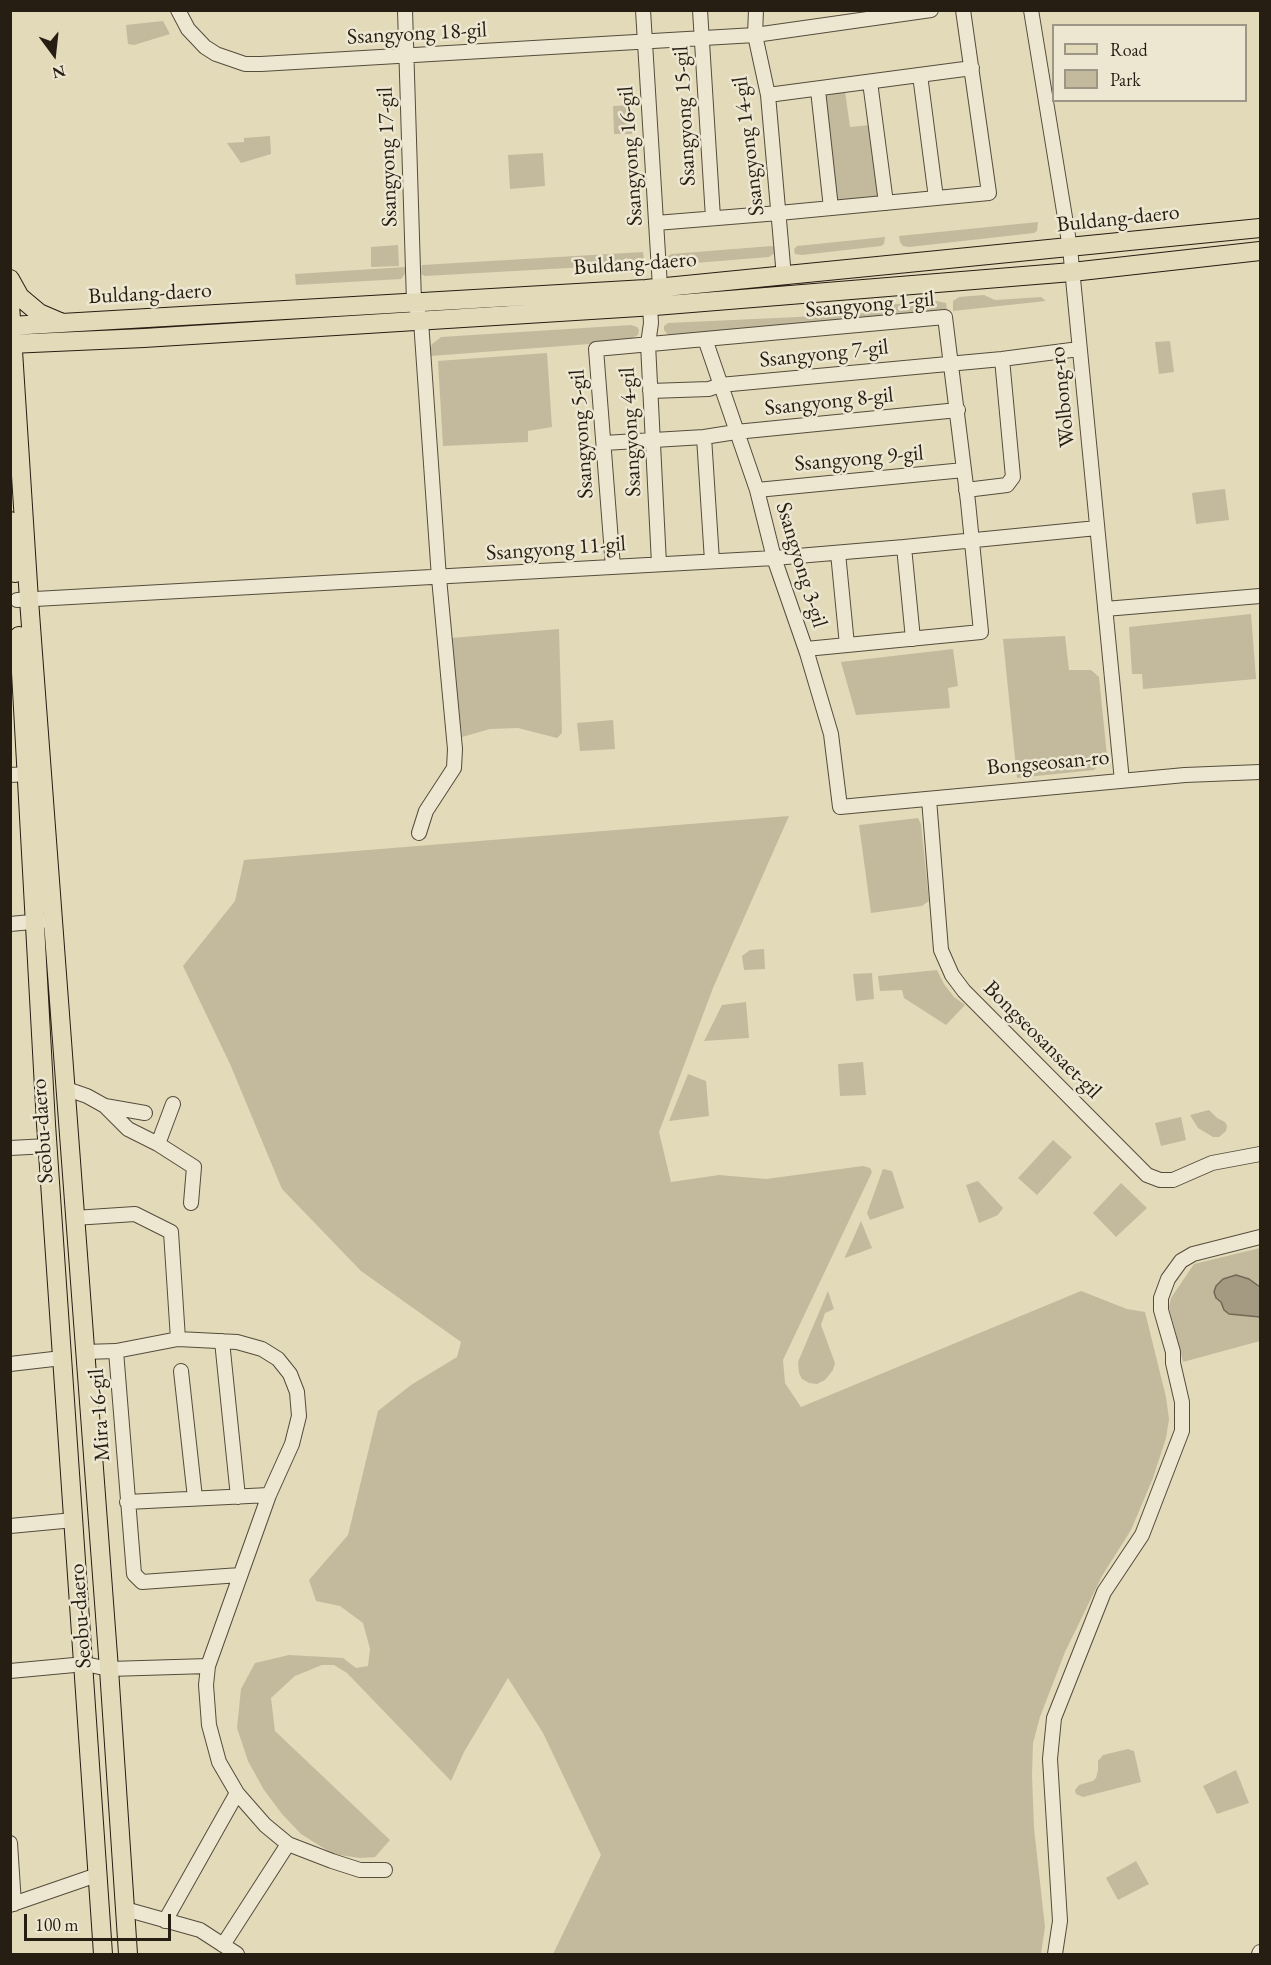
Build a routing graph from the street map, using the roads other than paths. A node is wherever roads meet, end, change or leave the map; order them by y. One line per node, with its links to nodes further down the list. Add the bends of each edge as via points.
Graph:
1 (178, 10): 14 (street, Ssangyong 18-gil, via 188,29 205,46 245,64)
2 (405, 10): 14 (street, Ssangyong 17-gil)
3 (643, 10): 13 (street, Ssangyong 16-gil)
4 (700, 10): 12 (street, Ssangyong 15-gil)
5 (756, 10): 11 (street, Ssangyong 14-gil)
6 (820, 10): 10 (street)
7 (931, 10): 10 (street, Ssangyong 18-gil)
8 (963, 10): 15 (street)
9 (1031, 10): 27 (street, Wolbong-ro)
10 (822, 26): 11 (street, Ssangyong 18-gil)
11 (755, 34): 12 (street, Ssangyong 18-gil); 19 (street, Ssangyong 14-gil)
12 (702, 37): 13 (street, Ssangyong 18-gil); 24 (street, Ssangyong 15-gil)
13 (645, 41): 14 (street, Ssangyong 18-gil); 25 (street, Ssangyong 16-gil)
14 (407, 56): 33 (street, Ssangyong 17-gil)
15 (972, 68): 16 (street); 20 (street, via 989,193)
16 (920, 75): 17 (street); 20 (street)
17 (870, 82): 18 (street); 21 (street)
18 (818, 90): 19 (street); 22 (street)
19 (768, 95): 23 (street, Ssangyong 14-gil)
20 (936, 198): 21 (street)
21 (885, 203): 22 (street)
22 (831, 208): 23 (street)
23 (779, 213): 24 (street); 30 (street, Ssangyong 14-gil)
24 (712, 218): 25 (street)
25 (656, 223): 32 (street, Ssangyong 16-gil)
26 (1260, 228): 27 (main road, Buldang-daero)
27 (1070, 248): 29 (street, Wolbong-ro); 30 (main road, Buldang-daero)
28 (1260, 251): 29 (main road, Buldang-daero)
29 (1071, 272): 32 (main road, Buldang-daero); 41 (street, Wolbong-ro)
30 (784, 277): 32 (main road, Buldang-daero)
31 (10, 279): 36 (main road, via 20,297 39,313)
32 (655, 298): 33 (main road, Buldang-daero); 35 (main road, Buldang-daero); 40 (street, Ssangyong 4-gil)
33 (414, 302): 35 (street, Ssangyong 17-gil); 36 (main road, Buldang-daero)
34 (10, 304): 37 (main road, Seobu-daero)
35 (421, 321): 39 (main road, Buldang-daero); 64 (street, Ssangyong 17-gil)
36 (62, 323): 37 (main road, Buldang-daero)
37 (11, 335): 39 (main road, Buldang-daero); 44 (main road, Seobu-daero)
38 (705, 339): 40 (street, Ssangyong 1-gil); 43 (street, Ssangyong 1-gil, via 945,317); 45 (street, Ssangyong 3-gil)
39 (66, 341): 44 (main road, via 36,351)
40 (648, 344): 46 (street, Ssangyong 4-gil); 51 (street, Ssangyong 5-gil, via 596,349)
41 (1079, 350): 42 (street, Ssangyong 7-gil); 56 (street, Wolbong-ro)
42 (1002, 359): 43 (street, Ssangyong 7-gil); 54 (street, via 1013,477 1007,485)
43 (952, 363): 45 (street, Ssangyong 7-gil); 47 (street, Ssangyong 1-gil)
44 (15, 376): 66 (main road, Seobu-daero)
45 (720, 385): 46 (street, Ssangyong 7-gil, via 709,389); 48 (street, Ssangyong 3-gil)
46 (650, 391): 50 (street, Ssangyong 4-gil)
47 (958, 410): 48 (street, Ssangyong 8-gil); 52 (street, Ssangyong 1-gil)
48 (736, 432): 49 (street, Ssangyong 8-gil); 53 (street, Ssangyong 3-gil)
49 (704, 437): 50 (street, Ssangyong 8-gil); 61 (street)
50 (653, 440): 51 (street, Ssangyong 8-gil); 62 (street, Ssangyong 4-gil)
51 (604, 443): 63 (street, Ssangyong 5-gil)
52 (964, 470): 53 (street, Ssangyong 9-gil); 54 (street, Ssangyong 1-gil)
53 (757, 490): 60 (street, Ssangyong 3-gil)
54 (966, 490): 57 (street, Ssangyong 1-gil)
55 (10, 521): 66 (main road, Seobu-daero)
56 (1097, 528): 57 (street, Ssangyong 11-gil); 67 (street, Wolbong-ro)
57 (971, 540): 58 (street, Ssangyong 11-gil); 68 (street, Ssangyong 1-gil, via 981,632)
58 (904, 548): 59 (street, Ssangyong 11-gil); 68 (street)
59 (838, 553): 60 (street, Ssangyong 11-gil); 69 (street)
60 (774, 558): 61 (street, Ssangyong 11-gil); 70 (street, Ssangyong 3-gil)
61 (712, 561): 62 (street, Ssangyong 11-gil)
62 (659, 564): 63 (street, Ssangyong 11-gil)
63 (613, 567): 64 (street, Ssangyong 11-gil)
64 (438, 578): 66 (street, Ssangyong 11-gil); 77 (street, Ssangyong 17-gil, via 454,768 426,811)
65 (1260, 596): 67 (street)
66 (23, 600): 73 (main road, Seobu-daero); 78 (main road, Seobu-daero)
67 (1105, 609): 74 (street, Wolbong-ro)
68 (913, 639): 69 (street)
69 (847, 645): 70 (street)
70 (806, 649): 76 (street, Ssangyong 3-gil, via 831,734)
71 (1260, 766): 74 (street, Bongseosan-ro)
72 (1260, 772): 74 (street, Bongseosan-ro)
73 (19, 774): 78 (main road, Seobu-daero)
74 (1121, 779): 75 (street, Bongseosan-ro); 76 (street, Bongseosan-ro)
75 (929, 800): 76 (street, Bongseosan-ro); 87 (street, Bongseosansaet-gil, via 941,950 964,991 1148,1175 1173,1180 1212,1163)
76 (840, 805)
77 (419, 833)
78 (44, 921): 79 (street); 80 (main road, Seobu-daero); 85 (main road, Seobu-daero)
79 (10, 924)
80 (64, 1088): 82 (street); 89 (main road, Seobu-daero)
81 (173, 1104): 84 (street)
82 (105, 1106): 83 (street); 84 (street, via 128,1129)
83 (145, 1113)
84 (158, 1144): 88 (street, via 194,1167)
85 (48, 1146): 86 (street); 95 (main road, Seobu-daero)
86 (10, 1148)
87 (1260, 1154)
88 (191, 1203)
89 (74, 1218): 91 (street, via 135,1214 171,1232); 94 (main road, Seobu-daero)
90 (1260, 1237): 121 (street, via 1193,1254 1181,1261 1161,1298 1182,1402 1182,1431 1142,1535 1104,1592 1054,1718 1050,1759 1060,1921)
91 (178, 1340): 92 (street, Mira 16-gil); 93 (street, Mira 16-gil)
92 (222, 1341): 98 (street, Mira 16-gil, via 262,1350 278,1359 297,1392 299,1416 292,1444); 99 (street)
93 (116, 1351): 94 (street); 101 (street, Mira 16-gil)
94 (84, 1352): 107 (main road, Seobu-daero)
95 (62, 1358): 96 (street); 102 (main road, Seobu-daero)
96 (10, 1364)
97 (181, 1371): 100 (street)
98 (269, 1495): 99 (street); 104 (street, Mira 16-gil)
99 (238, 1497): 100 (street)
100 (195, 1498): 101 (street)
101 (127, 1502): 104 (street, Mira 16-gil, via 134,1574 142,1582)
102 (74, 1520): 103 (street); 105 (main road, Seobu-daero)
103 (10, 1526)
104 (240, 1575): 106 (street, Mira 16-gil)
105 (85, 1664): 107 (street); 108 (street); 113 (main road, Seobu-daero)
106 (208, 1666): 107 (street); 109 (street, Mira 16-gil, via 209,1725 219,1762)
107 (109, 1669): 115 (main road, Seobu-daero)
108 (10, 1671)
109 (237, 1793): 111 (street, Mira 16-gil); 116 (street)
110 (10, 1843): 114 (street)
111 (288, 1844): 112 (street, Mira 16-gil, via 360,1870); 117 (street)
112 (385, 1870)
113 (97, 1875): 114 (street); 118 (main road, Seobu-daero)
114 (12, 1905)
115 (125, 1909): 116 (street); 119 (main road, Seobu-daero)
116 (165, 1921): 117 (street, via 200,1930)
117 (223, 1945): 120 (street)
118 (103, 1954)
119 (128, 1954)
120 (237, 1954)
121 (1055, 1954)

